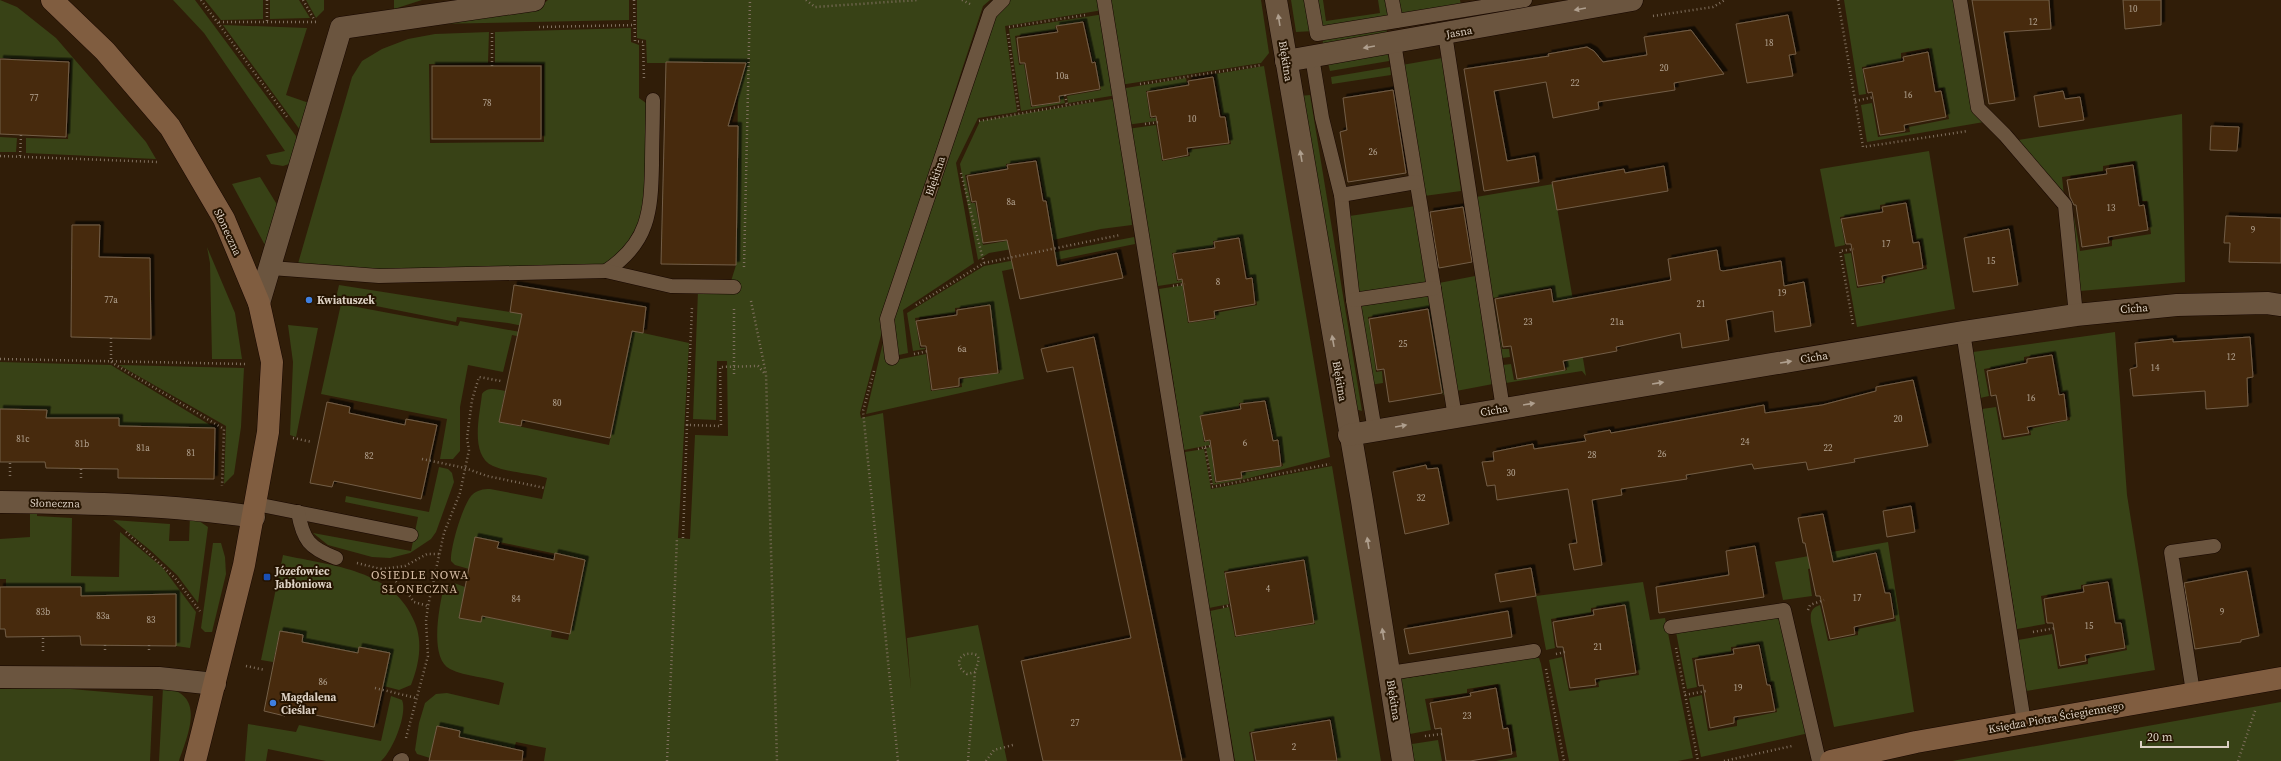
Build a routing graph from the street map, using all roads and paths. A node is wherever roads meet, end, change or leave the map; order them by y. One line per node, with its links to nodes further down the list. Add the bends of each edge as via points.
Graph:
1 (52, 0): 47 (street, Słoneczna, via 105,51 170,127)
2 (201, 0): 22 (path)
3 (266, 0): 23 (path)
4 (303, 0): 24 (path)
5 (534, 0): 27 (street)
6 (634, 0): 25 (path)
7 (750, 0): 54 (path)
8 (806, 0): 18 (path, via 815,7)
9 (918, 0): 18 (path)
10 (1003, 0): 70 (lane, Błękitna, via 990,13 887,319)
11 (1276, 0): 32 (street, Błękitna, one-way to 11)
12 (1311, 0): 21 (lane, via 1317,34)
13 (1392, 0): 21 (lane)
14 (1525, 0): 19 (lane)
15 (1632, 0): 29 (street, Jasna, one-way to 29)
16 (1838, 0): 38 (path)
17 (1960, 0): 42 (lane, via 1978,108)
18 (866, 2)
19 (1465, 5): 21 (lane)
20 (1104, 6): 34 (lane); 40 (path, via 1007,28)
21 (1396, 21)
22 (218, 22): 23 (path); 44 (path)
23 (267, 22): 24 (path)
24 (315, 22): 27 (path)
25 (634, 25): 26 (path); 37 (path, via 635,40 643,42 644,92)
26 (532, 27)
27 (341, 28): 44 (street)
28 (492, 28): 33 (path)
29 (1445, 34): 30 (street, Jasna); 79 (lane)
30 (1394, 43): 31 (street, Jasna, one-way to 31); 49 (lane)
31 (1312, 57): 32 (street, Jasna); 50 (lane, via 1322,118)
32 (1276, 63): 34 (path); 83 (street, Błękitna, one-way to 32)
33 (492, 66)
34 (1119, 92): 39 (path); 51 (lane)
35 (1065, 95): 39 (path)
36 (1874, 98): 38 (path)
37 (653, 100): 56 (lane, via 651,204 641,236 618,264)
38 (1855, 101): 42 (path, via 1863,148)
39 (1066, 105): 40 (path)
40 (1019, 113): 41 (path, via 979,120)
41 (976, 126)
42 (1997, 126): 66 (lane, via 2065,205)
43 (21, 135): 46 (path)
44 (307, 144): 55 (street)
45 (0, 156): 46 (path)
46 (20, 156): 47 (path)
47 (191, 163): 63 (street, Słoneczna, via 224,219)
48 (960, 171): 53 (path)
49 (1416, 182): 50 (lane); 60 (lane)
50 (1341, 195): 62 (lane)
51 (1141, 231): 53 (path); 88 (lane)
52 (1854, 249): 69 (path, via 1840,251)
53 (984, 263): 65 (path)
54 (744, 265): 57 (path); 59 (path)
55 (271, 268): 56 (lane, via 379,276); 63 (street)
56 (606, 271): 58 (lane, via 671,286)
57 (746, 273)
58 (693, 286): 59 (lane); 81 (path)
59 (734, 287): 75 (path)
60 (1434, 288): 62 (lane); 80 (lane)
61 (750, 296): 77 (path)
62 (1353, 300): 82 (lane)
63 (259, 303): 97 (street, Słoneczna, via 272,362 268,432)
64 (2281, 305): 66 (street, Cicha, via 2267,302 2177,305)
65 (911, 308)
66 (2076, 316): 67 (street, Cicha)
67 (1963, 332): 69 (street, Cicha); 128 (lane)
68 (111, 338): 72 (path)
69 (1858, 350): 79 (street, Cicha, one-way to 69)
70 (892, 358)
71 (0, 360): 72 (path)
72 (111, 362): 73 (path); 93 (path, via 224,430)
73 (249, 364)
74 (875, 365): 134 (path, via 863,412)
75 (734, 367): 76 (path); 77 (path, via 758,366); 81 (path, via 720,367 721,426)
76 (734, 374)
77 (766, 374): 133 (path)
78 (501, 381): 91 (path, via 479,377 472,400 467,438 469,450)
79 (1503, 409): 80 (street, Cicha)
80 (1455, 417): 82 (street, Cicha, one-way to 80)
81 (687, 425): 96 (path)
82 (1375, 431): 83 (street, Cicha)
83 (1349, 435): 90 (street, Błękitna)
84 (288, 437): 85 (path)
85 (312, 442)
86 (1212, 446): 87 (path)
87 (1205, 447): 88 (path); 90 (path, via 1212,487)
88 (1177, 453): 137 (lane)
89 (422, 459): 91 (path)
90 (1353, 459): 118 (street, Błękitna, one-way to 90)
91 (465, 468): 92 (path, via 487,476); 104 (path, via 460,493)
92 (545, 488)
93 (222, 489)
94 (0, 502): 97 (street, Słoneczna, via 87,503 213,511)
95 (679, 508): 96 (path)
96 (684, 508): 102 (path)
97 (255, 510): 98 (lane); 121 (street, Słoneczna)
98 (298, 512): 100 (lane); 105 (lane, via 301,530 310,545 319,552)
99 (123, 530): 110 (path, via 175,578)
100 (411, 535)
101 (677, 538): 132 (path)
102 (683, 538)
103 (2214, 546): 124 (lane, via 2171,552)
104 (439, 554): 106 (path, via 427,554 404,566); 107 (path)
105 (336, 558): 106 (path)
106 (381, 569): 109 (path, via 404,588 414,602)
107 (436, 572): 108 (path); 109 (path)
108 (460, 577)
109 (428, 606): 126 (path, via 428,656)
110 (200, 612)
111 (1671, 627): 125 (path); 141 (lane, via 1784,610)
112 (43, 637): 114 (path)
113 (1534, 651): 118 (lane); 139 (path, via 1541,653 1544,660)
114 (42, 659)
115 (240, 665): 116 (path)
116 (265, 670)
117 (975, 672): 117 (path, via 979,666 977,655 970,652 964,654 959,665 962,671 967,674); 135 (path)
118 (1390, 673): 138 (street, Błękitna)
119 (0, 677): 121 (street, via 159,678)
120 (2281, 678): 124 (street, Księdza Piotra Ściegiennego)
121 (215, 684): 130 (street, Słoneczna)
122 (375, 688): 126 (path)
123 (1706, 691): 125 (path)
124 (2193, 692): 128 (street, Księdza Piotra Ściegiennego)
125 (1685, 695): 140 (path)
126 (416, 698): 131 (path)
127 (2256, 707): 143 (path)
128 (2024, 722): 142 (street, Księdza Piotra Ściegiennego)
129 (1014, 745): 136 (path, via 994,750)
130 (195, 761)
131 (401, 761)
132 (668, 761)
133 (777, 761)
134 (898, 761)
135 (968, 761)
136 (986, 761)
137 (1227, 761)
138 (1403, 761)
139 (1564, 761)
140 (1698, 761)
141 (1819, 761)
142 (1831, 761)
143 (2238, 761)

